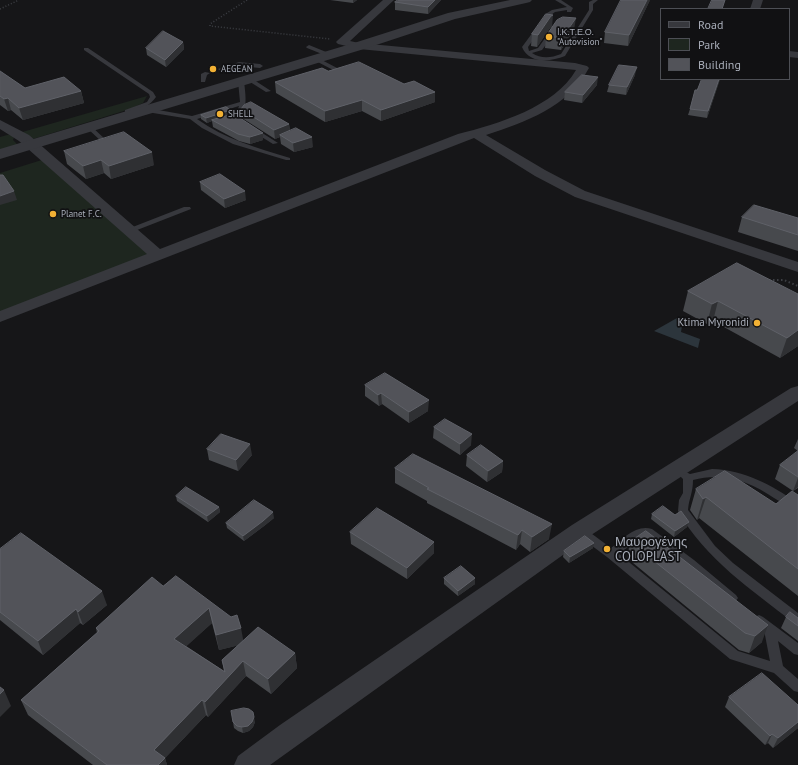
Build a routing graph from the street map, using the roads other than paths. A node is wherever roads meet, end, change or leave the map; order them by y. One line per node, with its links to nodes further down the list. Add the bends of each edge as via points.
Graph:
1 (389, 0): 10 (street, via 342,42)
2 (526, 0): 10 (street, via 452,16)
3 (557, 0): 5 (lane)
4 (596, 0): 8 (lane, via 591,3 591,10)
5 (571, 8): 6 (lane); 12 (lane, via 549,14 526,47)
6 (567, 14)
7 (577, 20): 8 (lane)
8 (583, 21): 12 (lane, via 562,54 550,58 535,57)
9 (559, 29): 12 (lane, via 546,50)
10 (359, 46): 13 (street); 30 (street, via 582,68 580,76 562,96 529,113)
11 (86, 49): 31 (lane, via 153,97 149,103)
12 (528, 53)
13 (318, 54): 16 (lane); 18 (street)
14 (260, 66): 15 (lane, via 239,64)
15 (221, 69)
16 (337, 70)
17 (207, 73): 19 (lane, via 204,74)
18 (245, 80): 20 (lane); 21 (lane); 22 (street)
19 (203, 81)
20 (268, 91)
21 (243, 103): 23 (lane); 24 (lane, via 242,111)
22 (147, 110): 23 (lane); 27 (street)
23 (192, 118): 28 (lane)
24 (236, 118): 25 (lane); 28 (lane)
25 (242, 123)
26 (0, 124): 31 (street)
27 (89, 127): 31 (street); 32 (lane)
28 (204, 127): 33 (lane, via 235,143)
29 (249, 127): 33 (lane, via 277,142)
30 (476, 134): 38 (street); 39 (street, via 518,162 580,194)
31 (24, 138): 34 (street); 37 (street)
32 (104, 141)
33 (260, 149): 35 (lane)
34 (0, 154)
35 (288, 159)
36 (187, 209): 37 (lane)
37 (129, 230): 38 (street)
38 (157, 255): 40 (street)
39 (798, 267)
40 (0, 317)
41 (798, 392): 42 (street)
42 (682, 474): 43 (lane, via 724,473 741,476 765,486); 44 (street); 48 (lane, via 688,493 684,500 683,512 711,549)
43 (798, 508)
44 (580, 531): 45 (lane); 53 (street)
45 (611, 554): 46 (lane, via 638,533 648,532); 51 (lane, via 734,655)
46 (739, 603)
47 (751, 613): 49 (lane)
48 (798, 620)
49 (769, 628): 50 (lane); 51 (lane)
50 (798, 650)
51 (778, 669): 52 (lane)
52 (798, 687)
53 (248, 765)

